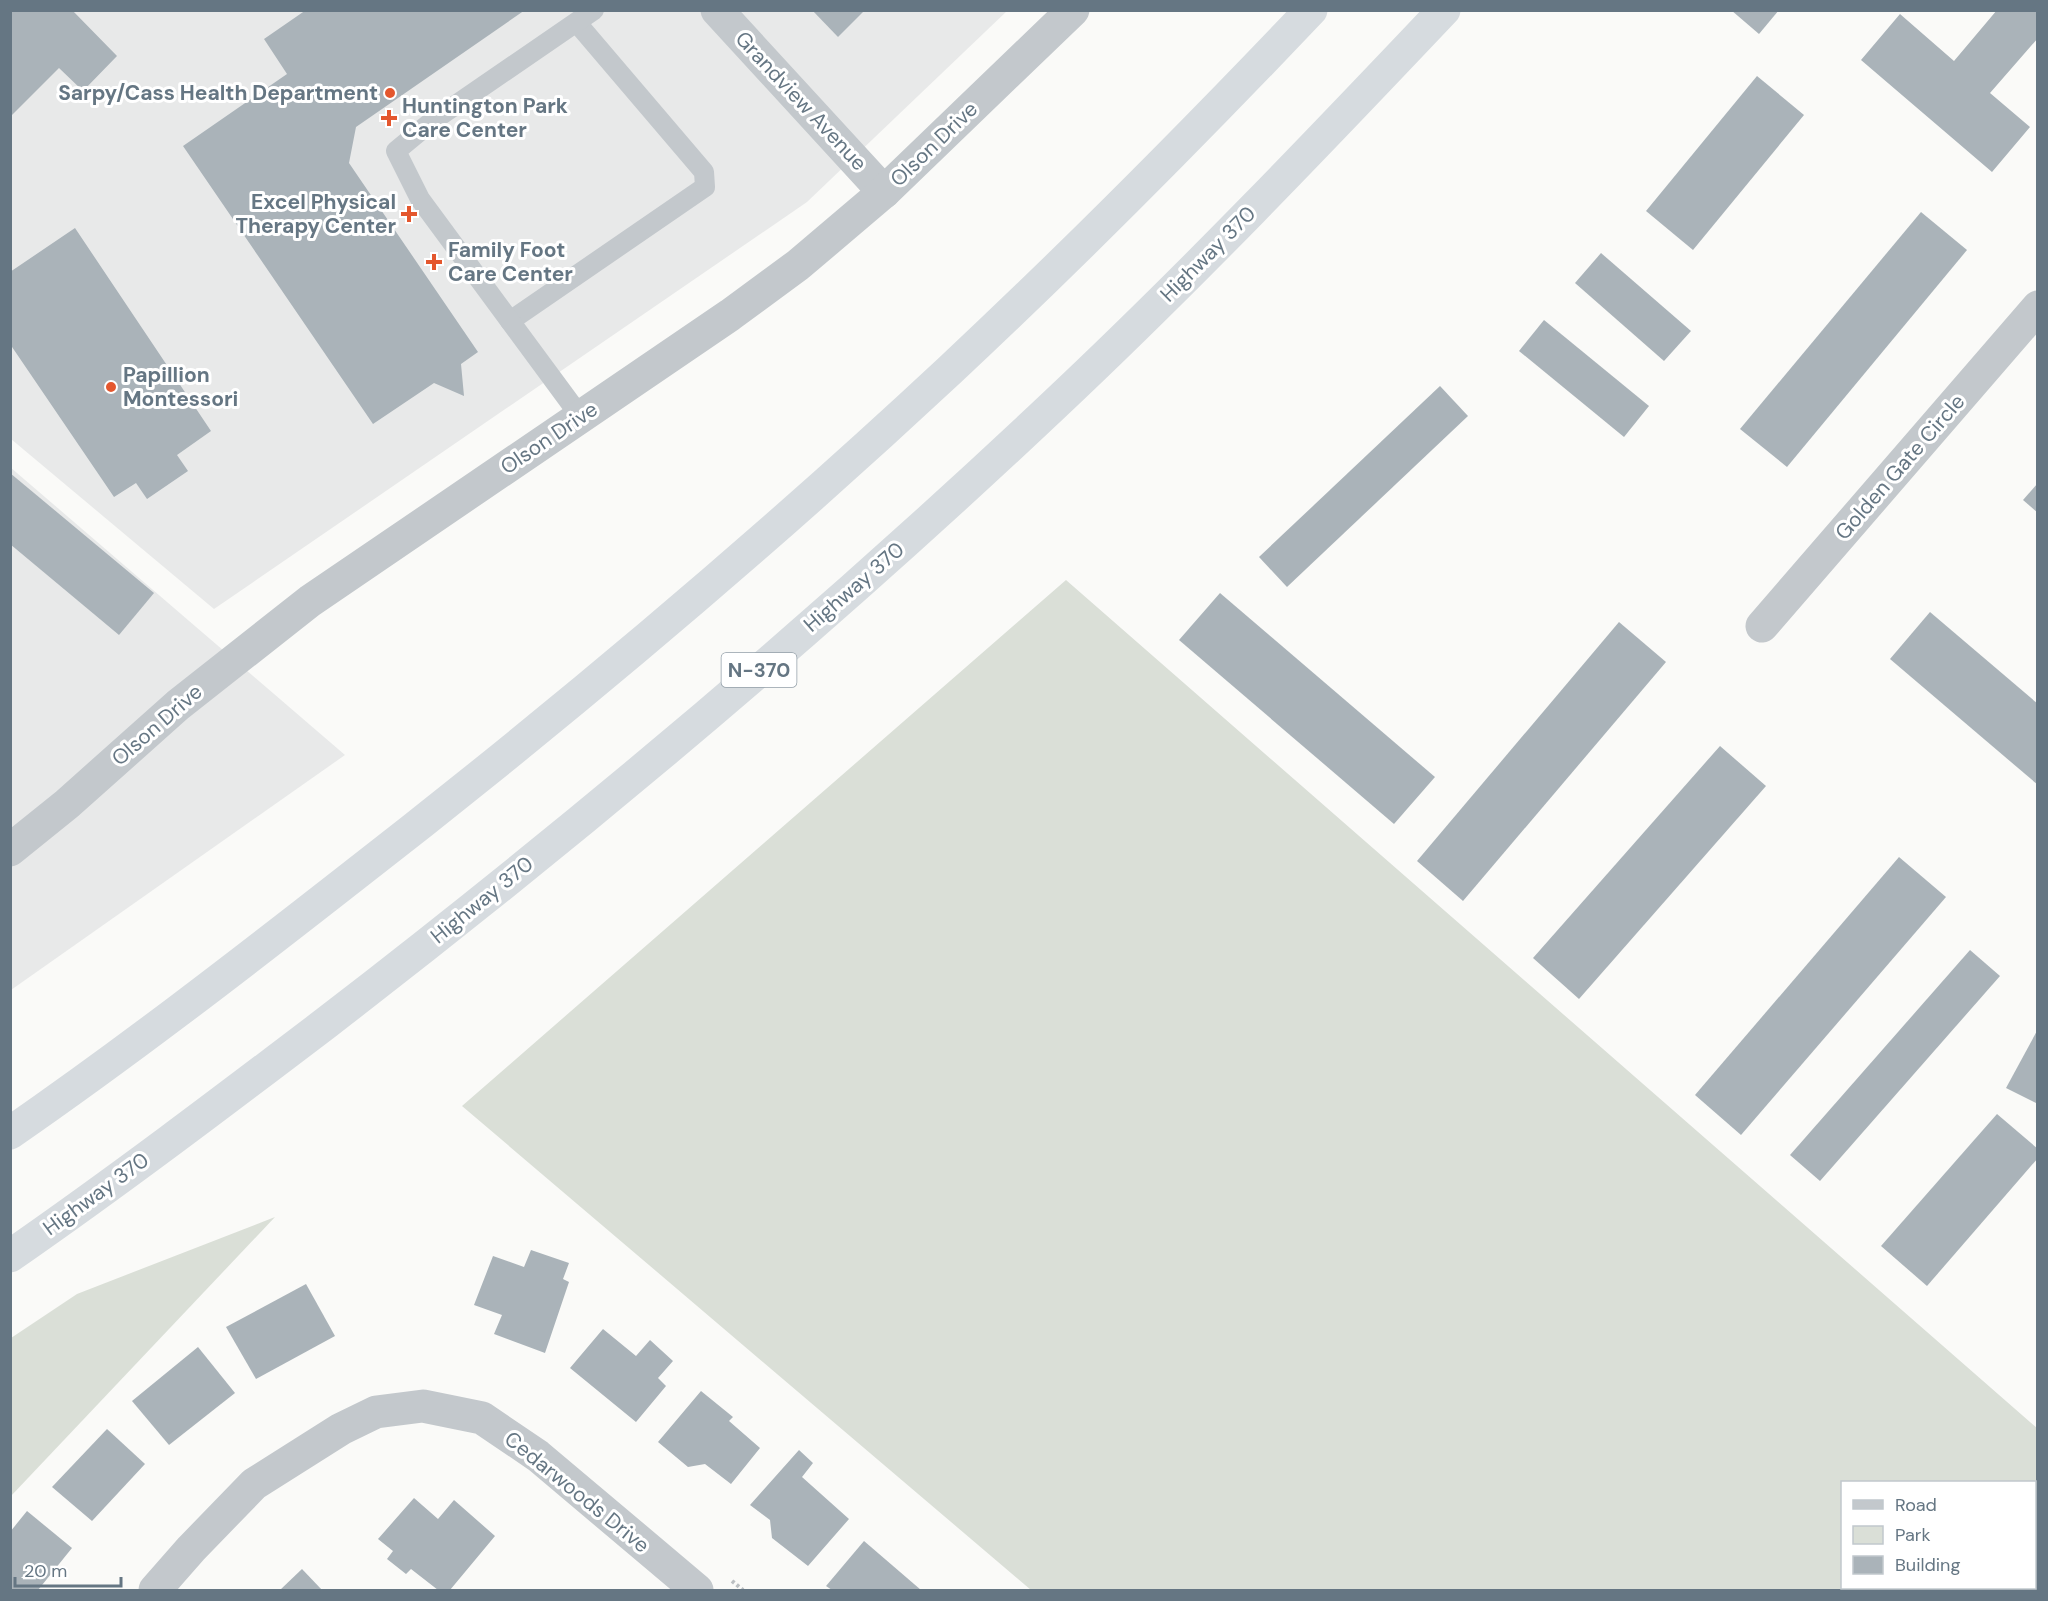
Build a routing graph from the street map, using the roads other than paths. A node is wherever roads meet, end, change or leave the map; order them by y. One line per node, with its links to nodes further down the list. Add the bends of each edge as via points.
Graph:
1 (594, 10): 6 (lane)
2 (717, 10): 7 (street, Grandview Avenue)
3 (1073, 10): 7 (street, Olson Drive)
4 (1311, 10): 13 (highway, via 1088,238 949,371 601,678 195,999)
5 (1444, 10): 14 (highway, Highway 370 / N-370, via 1198,265 1056,403 761,669 409,959 213,1109)
6 (577, 22): 9 (lane, via 431,122 396,151 420,199); 9 (lane, via 704,172 705,187)
7 (884, 192): 10 (street, Olson Drive, via 798,265)
8 (2037, 308): 11 (street, Golden Gate Circle)
9 (510, 321): 10 (lane)
10 (580, 416): 12 (street, Olson Drive, via 310,601 178,705)
11 (1762, 626)
12 (10, 850)
13 (10, 1133)
14 (10, 1256)
15 (711, 1583): 16 (street, Cedarwoods Drive, via 482,1418 423,1406 376,1412 341,1429 254,1484)
16 (155, 1590)

